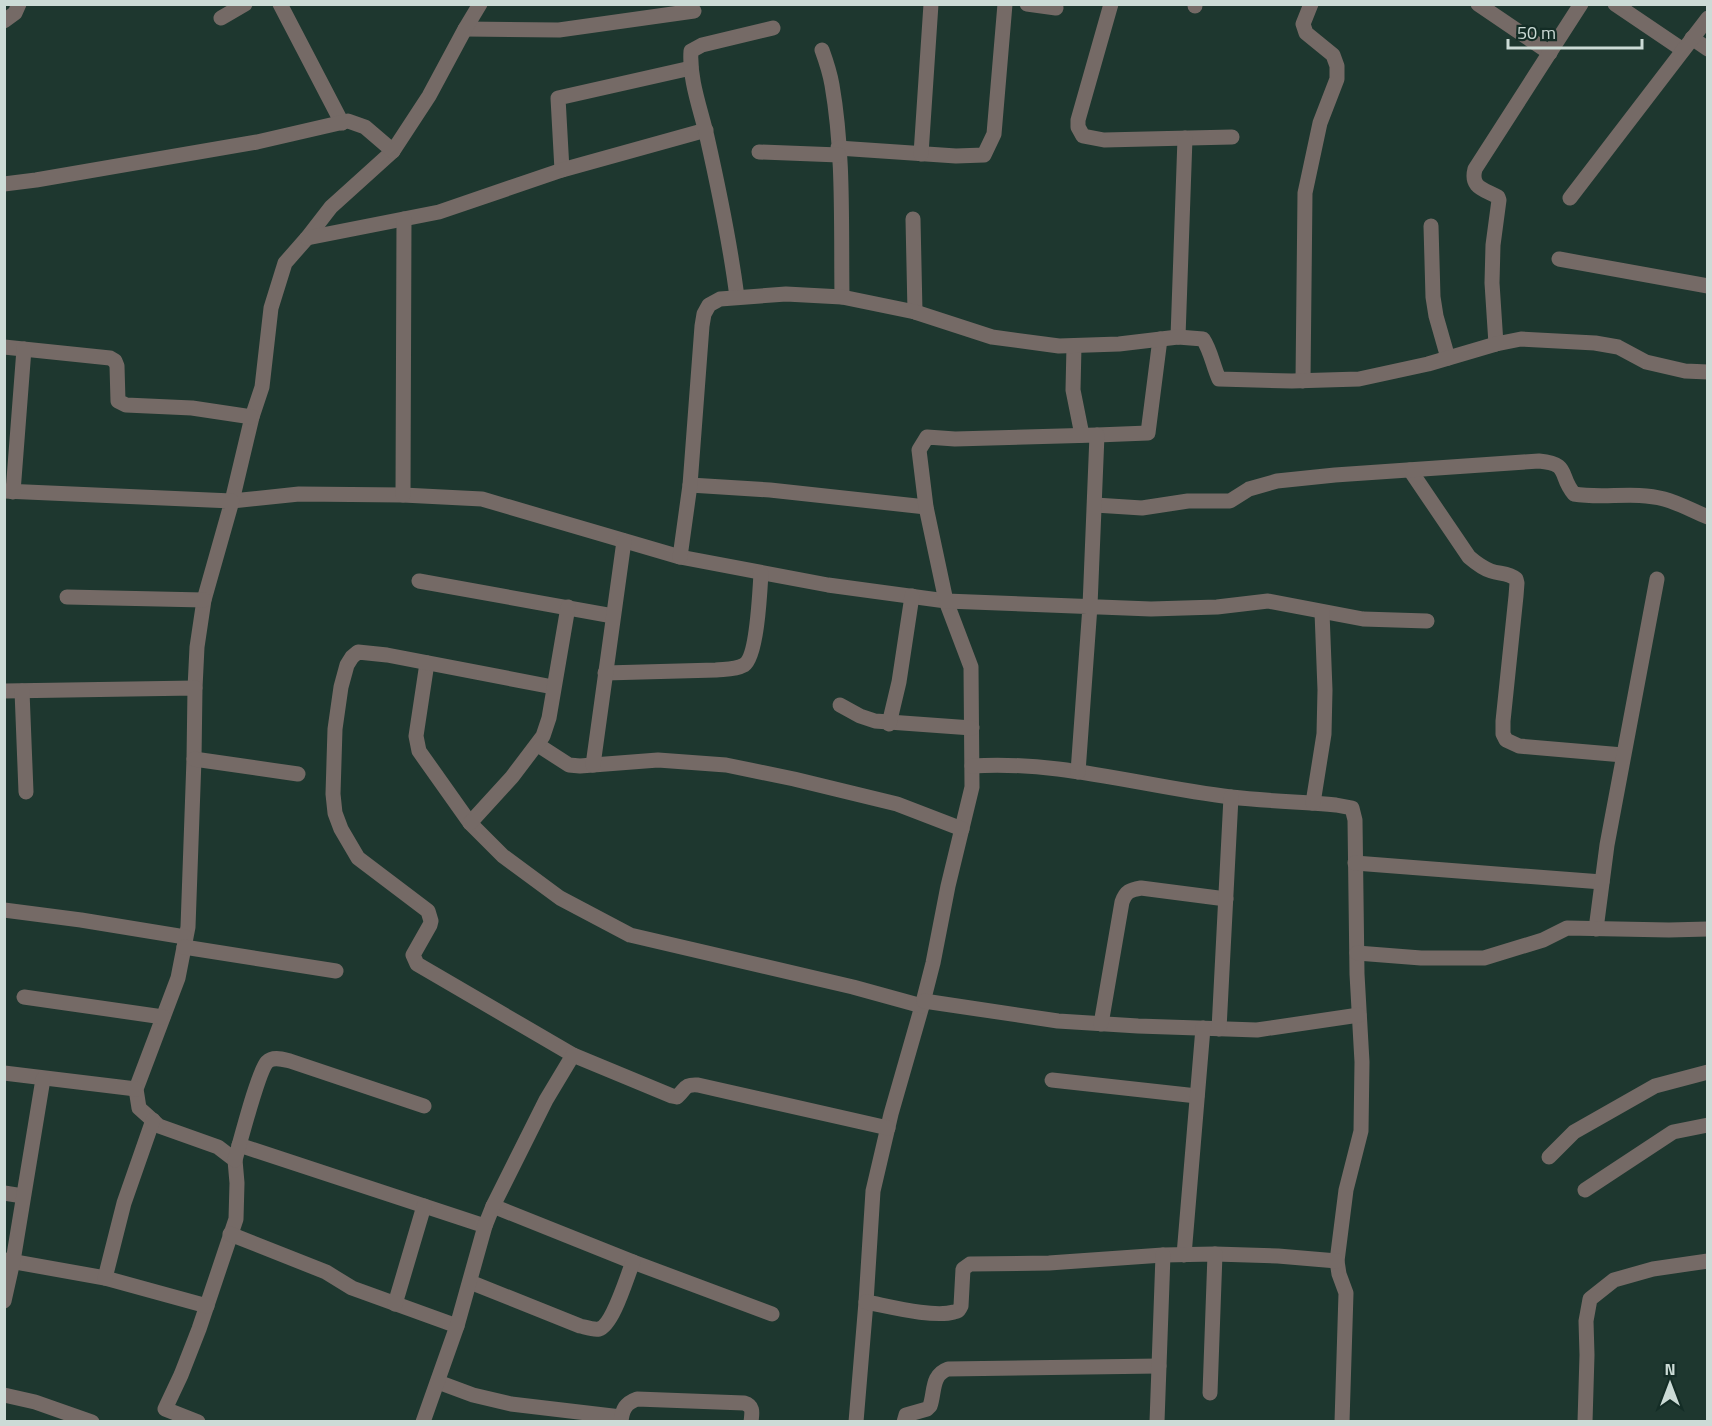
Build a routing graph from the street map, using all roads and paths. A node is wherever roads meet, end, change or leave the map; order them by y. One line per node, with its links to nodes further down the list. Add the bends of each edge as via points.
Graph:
1 (19, 4): 17 (street)
2 (245, 4): 15 (street)
3 (280, 4): 25 (street)
4 (480, 4): 19 (street)
5 (931, 4): 32 (street)
6 (1005, 4): 32 (street, via 994,134 988,149 984,155 973,157)
7 (1027, 4): 13 (street)
8 (1111, 4): 28 (street, via 1078,120 1079,133 1089,139 1104,140)
9 (1311, 4): 53 (street, via 1304,24 1306,33 1333,55 1337,79 1320,123 1305,193)
10 (1478, 4): 23 (street)
11 (1581, 4): 23 (street)
12 (1615, 4): 20 (street)
13 (1056, 8)
14 (694, 11): 19 (street, via 559,30)
15 (221, 18)
16 (1707, 18): 20 (street)
17 (4, 21)
18 (773, 28): 24 (street, via 694,48)
19 (465, 29): 29 (street, via 429,96)
20 (1687, 44): 21 (street); 35 (street)
21 (1707, 49)
22 (822, 50): 30 (street, via 832,83)
23 (1550, 53): 47 (street, via 1473,176 1477,186 1499,200 1492,283)
24 (691, 68): 26 (street); 33 (street, via 558,98)
25 (342, 123): 29 (street, via 365,127); 34 (street, via 256,142)
26 (706, 130): 33 (street); 42 (street)
27 (1232, 137): 28 (street)
28 (1185, 138): 45 (street)
29 (393, 151): 39 (street, via 331,207)
30 (839, 151): 31 (street); 32 (street); 43 (street)
31 (759, 152)
32 (921, 154)
33 (562, 170): 36 (street, via 439,212)
34 (4, 184)
35 (1570, 198)
36 (404, 219): 39 (street); 59 (street)
37 (913, 219): 44 (street)
38 (1431, 226): 51 (street, via 1433,297)
39 (307, 238): 54 (street, via 285,263 271,308 262,387)
40 (1559, 259): 41 (street)
41 (1707, 286)
42 (737, 297): 43 (street); 57 (street, via 710,304 704,314)
43 (842, 297): 44 (street)
44 (915, 312): 48 (street, via 992,337)
45 (1178, 337): 46 (street); 53 (street, via 1203,339 1219,379)
46 (1160, 339): 48 (street); 55 (street, via 1148,433)
47 (1496, 344): 51 (street); 52 (street, via 1521,339 1595,343 1618,347 1646,362)
48 (1074, 346): 55 (street, via 1073,390)
49 (4, 347): 50 (street)
50 (24, 349): 54 (street, via 110,357 117,366 118,401 126,405 192,408); 58 (street)
51 (1448, 358): 53 (street, via 1359,378)
52 (1707, 372)
53 (1304, 381)
54 (252, 417): 60 (street)
55 (1090, 435): 61 (street); 62 (street, via 955,440 927,436 919,450)
56 (1410, 470): 61 (street, via 1276,481 1249,489 1230,501 1188,501 1142,508); 63 (street, via 1550,462 1563,471 1574,494 1663,499); 88 (street, via 1469,557 1481,567 1516,579 1503,721 1506,740 1519,746)
57 (690, 485): 62 (street); 65 (street)
58 (9, 492): 60 (street)
59 (403, 495): 60 (street, via 298,494); 64 (street, via 482,499)
60 (232, 501): 71 (street)
61 (1095, 505): 73 (street)
62 (926, 507): 72 (street)
63 (1707, 517)
64 (624, 541): 65 (street); 76 (street)
65 (680, 557): 66 (street)
66 (761, 573): 69 (street); 79 (street, via 755,634 746,664 734,669)
67 (1657, 579): 88 (street)
68 (419, 581): 74 (street)
69 (912, 596): 72 (street); 85 (street)
70 (67, 597): 71 (street)
71 (204, 600): 81 (street)
72 (946, 601): 73 (street); 86 (street, via 971,667)
73 (1090, 606): 75 (street, via 1151,609 1268,601); 92 (street)
74 (568, 607): 76 (street); 80 (street)
75 (1322, 612): 77 (street, via 1363,619); 96 (street, via 1324,734)
76 (613, 616): 79 (street)
77 (1427, 621)
78 (427, 663): 80 (street); 97 (street, via 416,736 418,751); 115 (street, via 358,652 347,665 335,740 333,794 340,829 358,858 428,911 430,925 413,955 417,964)
79 (605, 673): 90 (street)
80 (553, 687): 87 (street, via 549,718)
81 (195, 688): 83 (street); 89 (street)
82 (4, 691): 83 (street)
83 (22, 691): 94 (street)
84 (840, 705): 85 (street, via 875,722)
85 (889, 724): 86 (street)
86 (972, 728): 91 (street)
87 (538, 745): 90 (street, via 569,765); 97 (street)
88 (1623, 755): 100 (street)
89 (194, 759): 93 (street); 105 (street)
90 (592, 765): 98 (street, via 658,760 726,765 897,804)
91 (972, 766): 92 (street, via 1002,764); 98 (street, via 972,787)
92 (1078, 772): 95 (street)
93 (298, 774)
94 (26, 792)
95 (1231, 797): 96 (street); 101 (street)
96 (1313, 803): 99 (street, via 1352,808)
97 (470, 823): 109 (street, via 503,856 560,898 630,934)
98 (962, 829): 109 (street)
99 (1355, 863): 100 (street); 106 (street)
100 (1602, 882): 103 (street)
101 (1226, 899): 112 (street, via 1141,888 1125,893); 114 (street)
102 (4, 910): 105 (street, via 81,920)
103 (1596, 929): 104 (street); 106 (street, via 1567,928 1543,940 1484,958)
104 (1707, 929)
105 (185, 942): 107 (street); 111 (street, via 178,978)
106 (1357, 953): 110 (street)
107 (336, 971)
108 (24, 997): 111 (street)
109 (923, 1004): 112 (street); 125 (street)
110 (1359, 1015): 114 (street, via 1257,1030); 139 (street, via 1360,1131 1346,1190)
111 (163, 1017): 120 (street)
112 (1101, 1024): 113 (street)
113 (1203, 1028): 114 (street); 121 (street)
114 (1220, 1029)
115 (573, 1055): 125 (street, via 672,1096 677,1097 690,1084 698,1084); 132 (street)
116 (1707, 1072): 127 (street, via 1655,1086 1574,1132)
117 (4, 1073): 118 (street)
118 (43, 1079): 120 (street); 130 (street)
119 (1052, 1080): 121 (street)
120 (136, 1089): 123 (street, via 139,1108)
121 (1197, 1096): 137 (street)
122 (424, 1106): 126 (street, via 290,1061 272,1060 263,1068)
123 (153, 1120): 126 (street, via 159,1126); 142 (street, via 124,1203)
124 (1707, 1125): 128 (street, via 1674,1132)
125 (888, 1128): 145 (street, via 873,1191)
126 (237, 1153): 131 (street); 134 (street, via 236,1219)
127 (1549, 1157)
128 (1585, 1190)
129 (4, 1193): 130 (street)
130 (23, 1196): 138 (street)
131 (424, 1206): 133 (street); 146 (street)
132 (493, 1206): 133 (street); 141 (street)
133 (485, 1226): 143 (street)
134 (231, 1234): 146 (street); 147 (street)
135 (1215, 1254): 137 (street); 139 (street); 152 (street)
136 (1164, 1255): 137 (street); 145 (street, via 970,1264 963,1269 962,1306 955,1312); 150 (street)
137 (1184, 1255)
138 (9, 1261): 142 (street); 144 (street)
139 (1337, 1261): 163 (street, via 1346,1293)
140 (1707, 1261): 164 (street, via 1614,1280 1590,1299 1586,1321)
141 (633, 1262): 143 (street, via 612,1316 598,1329 580,1326); 148 (street)
142 (105, 1278): 147 (street)
143 (470, 1282): 149 (street)
144 (4, 1301)
145 (866, 1302): 160 (street)
146 (395, 1304): 149 (street)
147 (207, 1306): 154 (street, via 181,1376)
148 (771, 1314)
149 (458, 1326): 151 (street)
150 (1159, 1366): 161 (street, via 948,1369 935,1379 930,1406 906,1415); 162 (street)
151 (438, 1382): 155 (street, via 511,1404); 158 (street)
152 (1210, 1393)
153 (4, 1395): 156 (street)
154 (161, 1415): 157 (street)
155 (621, 1419): 159 (street, via 628,1402 637,1398 750,1404)
156 (92, 1422)
157 (198, 1422)
158 (423, 1422)
159 (752, 1422)
160 (856, 1422)
161 (904, 1422)
162 (1157, 1422)
163 (1342, 1422)
164 (1585, 1422)

